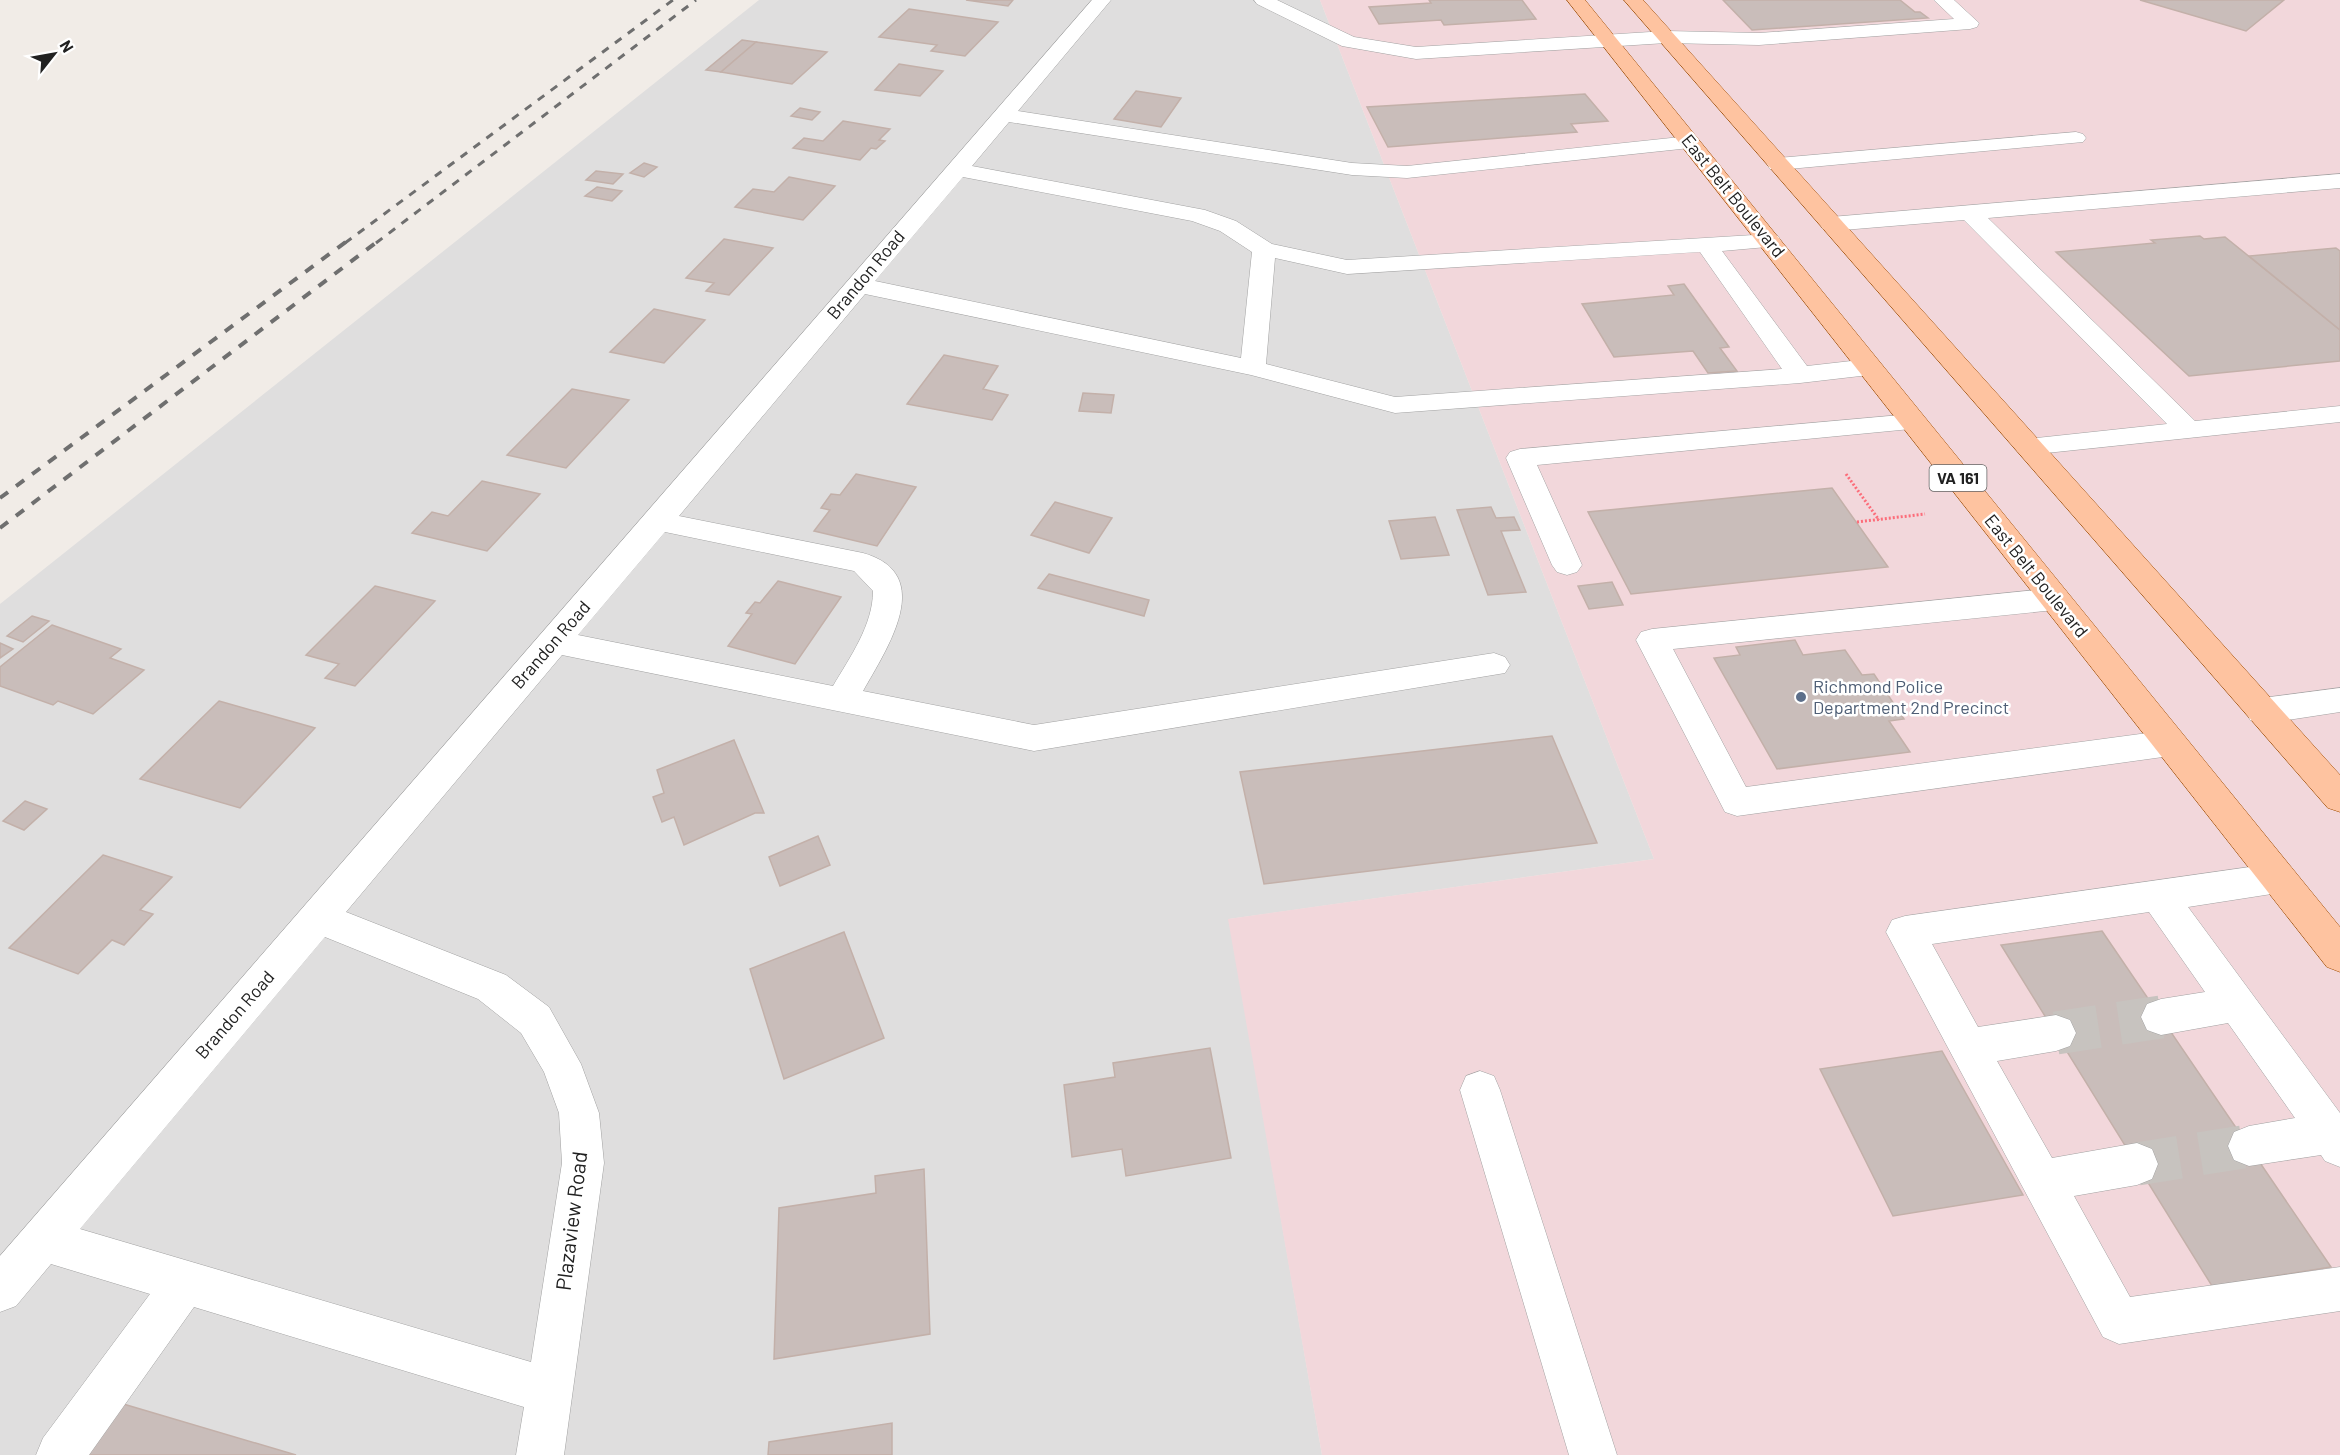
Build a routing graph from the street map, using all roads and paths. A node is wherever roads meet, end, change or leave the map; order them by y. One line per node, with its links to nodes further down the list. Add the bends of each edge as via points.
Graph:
1 (1102, 0): 9 (street, Brandon Road)
2 (1263, 0): 8 (street, via 1349,42 1416,53)
3 (1576, 0): 4 (street); 8 (main road, East Belt Boulevard / VA 161)
4 (1585, 0)
5 (1633, 0): 7 (main road)
6 (1943, 0): 7 (street, via 1970,23 1759,39)
7 (1666, 37): 8 (street); 12 (main road)
8 (1609, 41): 11 (main road, East Belt Boulevard / VA 161)
9 (1004, 115): 11 (street, via 1382,172); 13 (street, Brandon Road)
10 (2076, 138): 12 (street)
11 (1690, 142): 17 (main road, East Belt Boulevard / VA 161)
12 (1778, 164): 16 (main road)
13 (957, 170): 19 (street, via 1197,215 1228,226); 20 (street, Brandon Road)
14 (2340, 181): 15 (street)
15 (1970, 213): 16 (street); 26 (street)
16 (1831, 224): 27 (main road)
17 (1770, 241): 18 (street); 21 (main road, East Belt Boulevard / VA 161)
18 (1707, 246): 19 (street, via 1347,267); 23 (street)
19 (1264, 249): 22 (street)
20 (858, 285): 22 (street); 31 (street, Brandon Road)
21 (1869, 367): 23 (street); 25 (main road, East Belt Boulevard / VA 161)
22 (1253, 368): 23 (street, via 1395,405)
23 (1800, 375)
24 (2340, 414): 26 (street)
25 (1912, 422): 33 (street, via 1520,458); 34 (main road, East Belt Boulevard / VA 161)
26 (2189, 430): 27 (street)
27 (2028, 446): 39 (main road)
28 (1852, 481): 30 (path)
29 (1931, 514): 30 (path)
30 (1879, 520): 32 (path)
31 (657, 521): 35 (street, Brandon Road); 37 (street, via 863,563 877,574 888,591 886,617)
32 (1857, 522)
33 (1568, 565)
34 (2055, 599): 40 (main road, East Belt Boulevard / VA 161); 40 (street, via 1652,640 1737,802)
35 (553, 642): 37 (street); 44 (street, Brandon Road)
36 (1494, 665): 37 (street, via 1034,738)
37 (842, 699)
38 (2340, 700): 39 (street)
39 (2262, 711): 41 (main road)
40 (2170, 743): 42 (main road, East Belt Boulevard / VA 161)
41 (2340, 798)
42 (2278, 878): 43 (street); 45 (main road, East Belt Boulevard / VA 161)
43 (2158, 895): 46 (street); 49 (street, via 1905,932)
44 (318, 918): 55 (street, Brandon Road); 59 (street, Plazaview Road, via 492,987 535,1020 561,1064 579,1113 583,1163)
45 (2340, 955)
46 (2236, 1004): 47 (street); 51 (street)
47 (2161, 1017)
48 (2056, 1033): 49 (street)
49 (1967, 1047): 54 (street)
50 (1480, 1090): 62 (street)
51 (2335, 1140): 52 (street)
52 (2249, 1146)
53 (2138, 1164): 54 (street)
54 (2043, 1181): 57 (street, via 2119,1320)
55 (43, 1240): 56 (street); 58 (street, Brandon Road)
56 (185, 1283): 59 (street); 60 (street)
57 (2340, 1289)
58 (0, 1290)
59 (549, 1391): 61 (street, Plazaview Road)
60 (60, 1455)
61 (540, 1455)
62 (1593, 1455)

